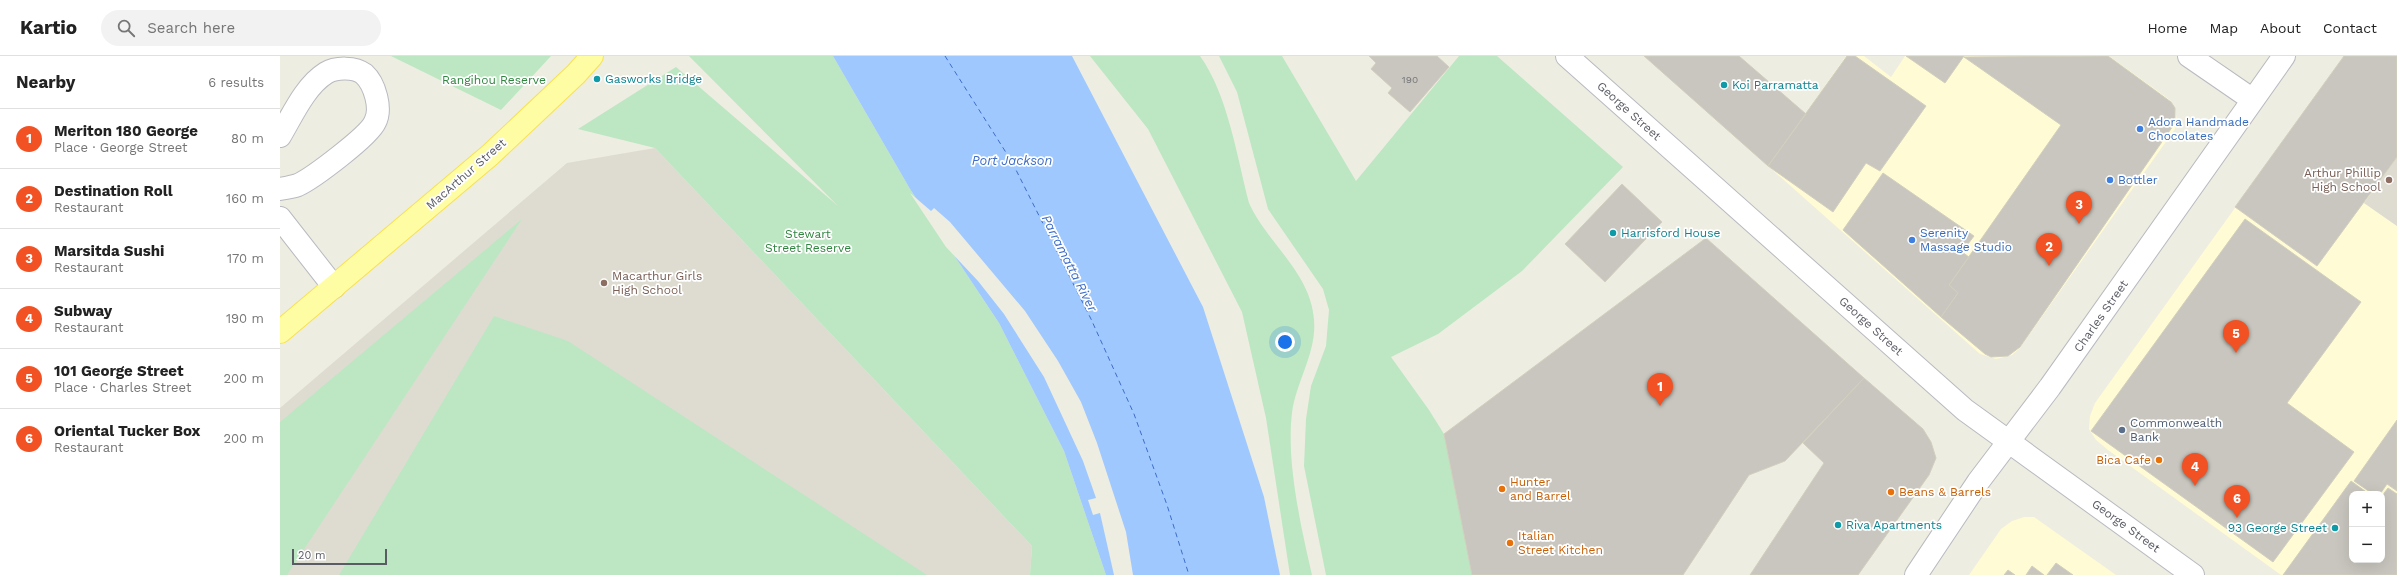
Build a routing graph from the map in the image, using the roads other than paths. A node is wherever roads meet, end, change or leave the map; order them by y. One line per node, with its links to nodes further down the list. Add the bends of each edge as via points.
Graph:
1 (592, 56): 9 (main road, MacArthur Street, via 490,155)
2 (1567, 56): 11 (street, George Street, via 1965,410)
3 (2189, 56): 5 (street)
4 (2284, 56): 5 (street, Charles Street)
5 (2253, 100): 11 (street, Charles Street, via 2050,387)
6 (280, 136): 7 (street, via 307,91 327,73 346,68 364,74 375,93 378,108 375,123 327,166 298,185)
7 (280, 189)
8 (280, 218): 9 (street)
9 (334, 287): 10 (main road, MacArthur Street)
10 (280, 332)
11 (2008, 442): 12 (street, Charles Street); 13 (street, George Street)
12 (1916, 575)
13 (2193, 575)

